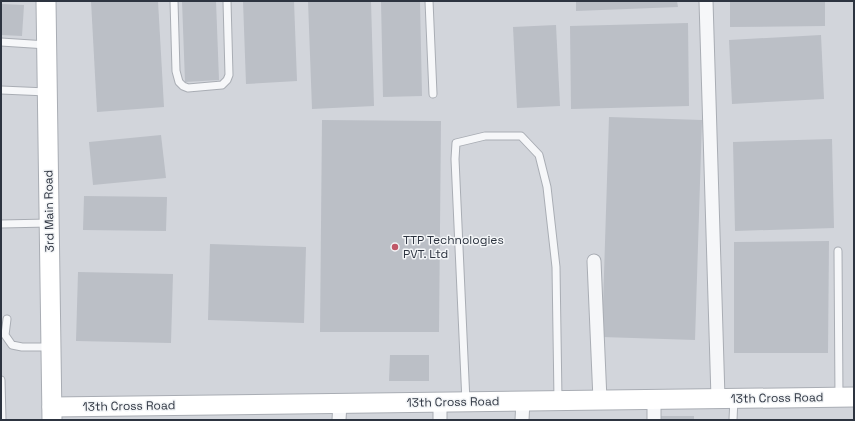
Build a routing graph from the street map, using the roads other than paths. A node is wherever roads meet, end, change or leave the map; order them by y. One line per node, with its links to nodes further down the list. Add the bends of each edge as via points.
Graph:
1 (46, 1): 7 (street, 3rd Main Road)
2 (174, 1): 3 (lane, via 176,71 179,82 188,88 222,85 227,80)
3 (227, 1)
4 (429, 1): 10 (lane)
5 (706, 1): 19 (street)
6 (1, 42): 7 (lane)
7 (47, 45): 9 (street, 3rd Main Road)
8 (1, 90): 9 (lane)
9 (48, 92): 11 (street, 3rd Main Road)
10 (433, 94)
11 (50, 223): 12 (lane); 16 (street, 3rd Main Road)
12 (1, 224)
13 (838, 251): 18 (lane)
14 (594, 261): 22 (street)
15 (7, 319): 16 (lane, via 5,335 12,345)
16 (52, 347): 27 (street, 3rd Main Road)
17 (1, 380): 28 (lane)
18 (846, 397): 19 (street, 13th Cross Road)
19 (726, 398): 20 (street, 13th Cross Road); 31 (lane)
20 (654, 399): 22 (street, 13th Cross Road); 30 (street)
21 (558, 400): 22 (street, 13th Cross Road); 23 (street, 13th Cross Road); 24 (lane, via 556,267 548,187 539,155 521,136 485,136 456,143 454,159)
22 (600, 400)
23 (523, 401): 24 (street, 13th Cross Road); 29 (street)
24 (466, 402): 25 (street, 13th Cross Road)
25 (440, 411): 26 (street, 13th Cross Road)
26 (340, 412): 27 (street, 13th Cross Road)
27 (52, 413)
28 (2, 420)
29 (522, 420)
30 (654, 420)
31 (733, 420)

